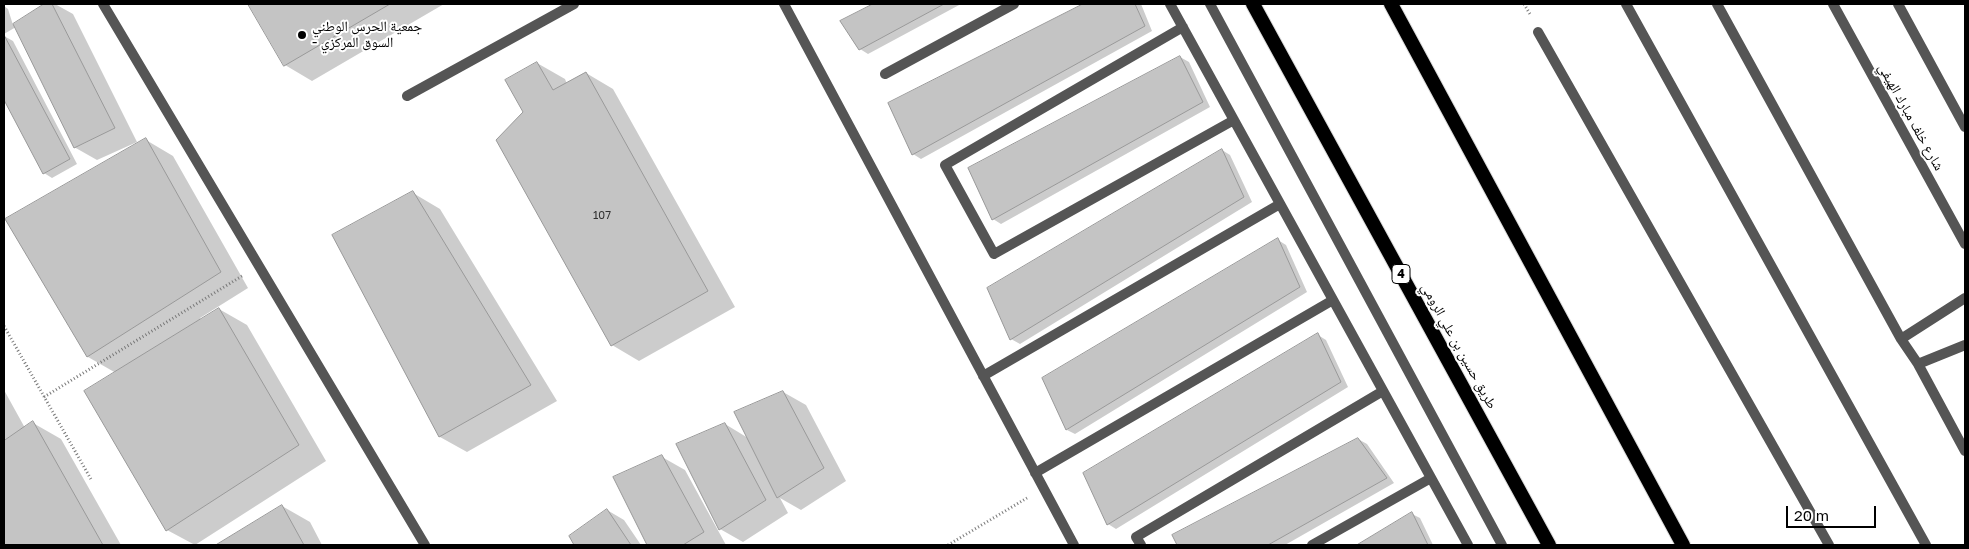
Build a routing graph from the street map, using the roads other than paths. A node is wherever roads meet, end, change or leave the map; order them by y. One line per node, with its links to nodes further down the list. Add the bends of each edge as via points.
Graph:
1 (103, 4): 31 (street)
2 (784, 4): 26 (street)
3 (1014, 4): 15 (street)
4 (1170, 4): 13 (street)
5 (1210, 4): 36 (street)
6 (1253, 4): 37 (highway, طريق حسين بن علي الرومي / 4)
7 (1391, 4): 38 (highway)
8 (1626, 4): 40 (street)
9 (1717, 4): 23 (street)
10 (1833, 4): 20 (street, شارع خلف مبارك الهيفي)
11 (1898, 4): 18 (street)
12 (570, 5): 16 (street)
13 (1183, 27): 17 (street); 17 (street, via 945,165 994,254)
14 (1538, 32): 39 (street)
15 (885, 74)
16 (407, 96)
17 (1234, 120): 19 (street)
18 (1965, 128)
19 (1280, 204): 22 (street); 26 (street)
20 (1965, 244)
21 (1965, 298): 23 (street)
22 (1333, 300): 27 (street); 29 (street)
23 (1901, 339): 25 (street)
24 (1965, 345): 25 (street)
25 (1918, 364): 28 (street)
26 (983, 376): 29 (street)
27 (1383, 391): 30 (street); 33 (street, via 1136,537)
28 (1965, 451)
29 (1035, 473): 32 (street)
30 (1431, 478): 34 (street); 35 (street)
31 (425, 545)
32 (1074, 545)
33 (1141, 545)
34 (1312, 545)
35 (1468, 545)
36 (1502, 545)
37 (1549, 545)
38 (1682, 545)
39 (1829, 545)
40 (1926, 545)

